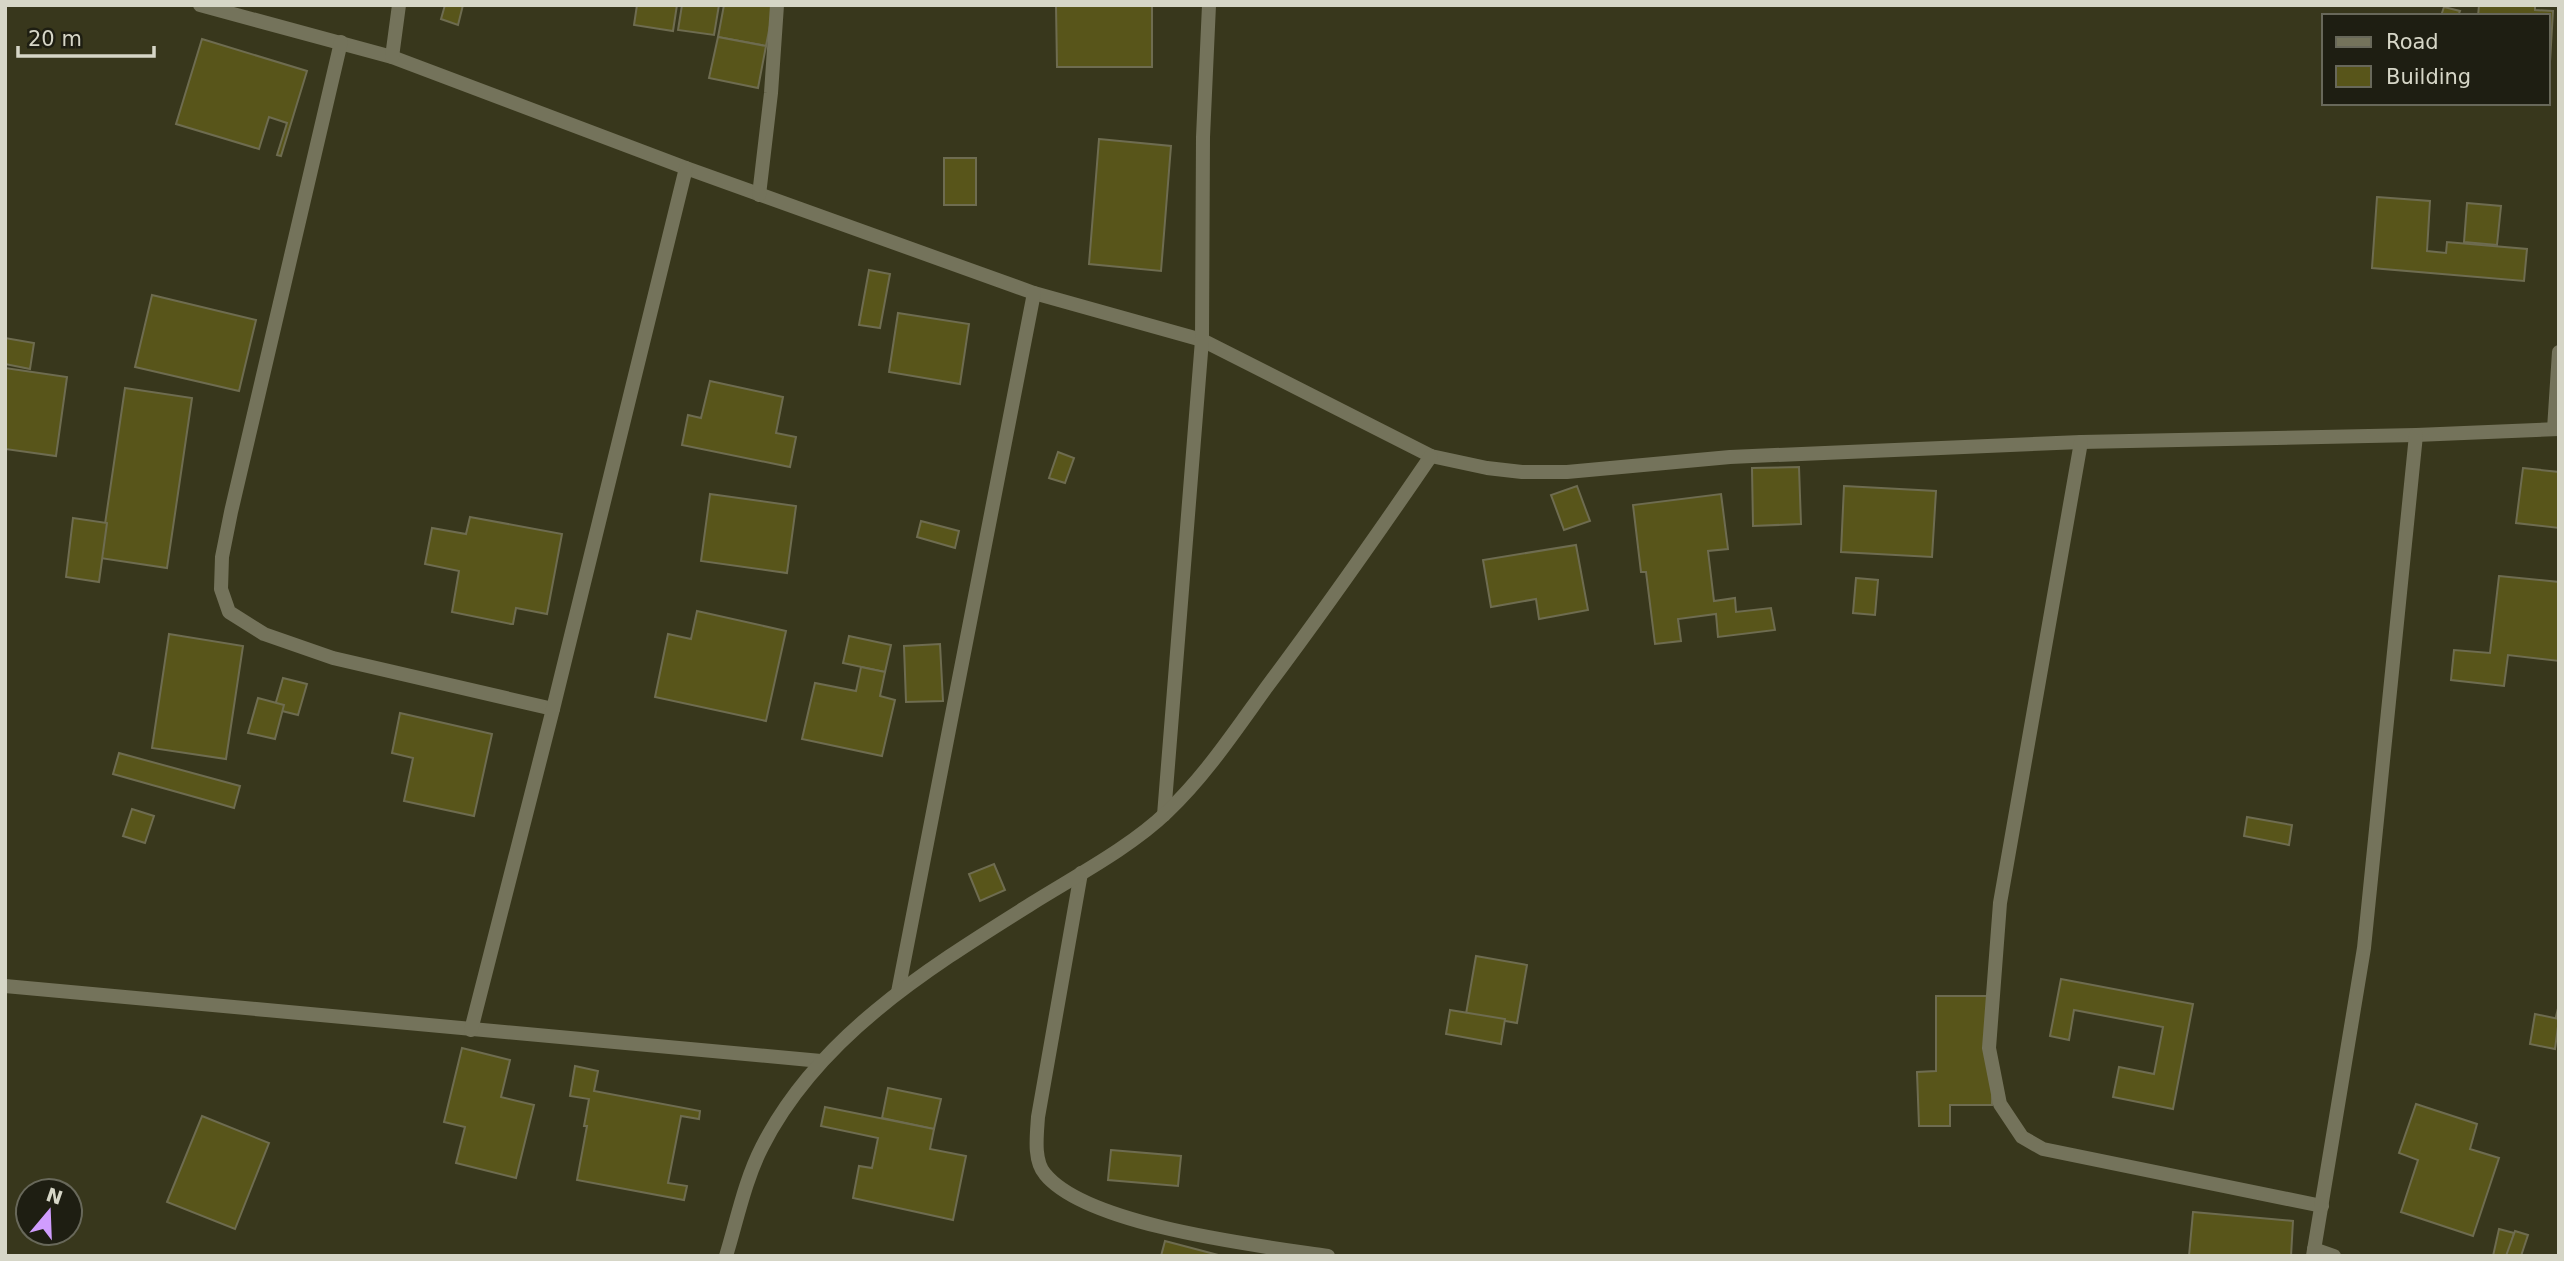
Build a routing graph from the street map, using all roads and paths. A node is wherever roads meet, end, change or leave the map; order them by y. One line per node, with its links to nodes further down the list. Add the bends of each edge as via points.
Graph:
1 (200, 5): 5 (street)
2 (398, 5): 6 (street)
3 (777, 5): 8 (street)
4 (1209, 5): 10 (street)
5 (341, 42): 6 (street); 16 (street, via 231,512 220,589 229,612 275,638 333,658)
6 (392, 57): 7 (street)
7 (685, 168): 8 (street); 16 (street)
8 (759, 195): 9 (street)
9 (1034, 293): 10 (street); 20 (street)
10 (1202, 340): 15 (street); 17 (street)
11 (2559, 352): 12 (street)
12 (2556, 429): 13 (street)
13 (2416, 435): 14 (street); 23 (street, via 2364,948)
14 (2081, 442): 15 (street, via 1730,457 1567,472 1487,468); 23 (street, via 2000,903 1989,1048 2000,1104 2022,1137 2043,1149)
15 (1431, 456): 17 (street, via 1219,752)
16 (554, 709): 21 (street)
17 (1164, 815): 18 (street)
18 (1081, 873): 20 (street); 26 (street, via 1038,1117 1037,1150 1043,1172 1089,1205 1139,1221)
19 (5, 986): 21 (street)
20 (898, 992): 22 (street)
21 (471, 1030): 22 (street)
22 (821, 1061): 25 (street, via 790,1100 762,1148)
23 (2322, 1206): 24 (street)
24 (2314, 1253): 27 (street)
25 (726, 1256)
26 (1328, 1256)
27 (2334, 1256)

